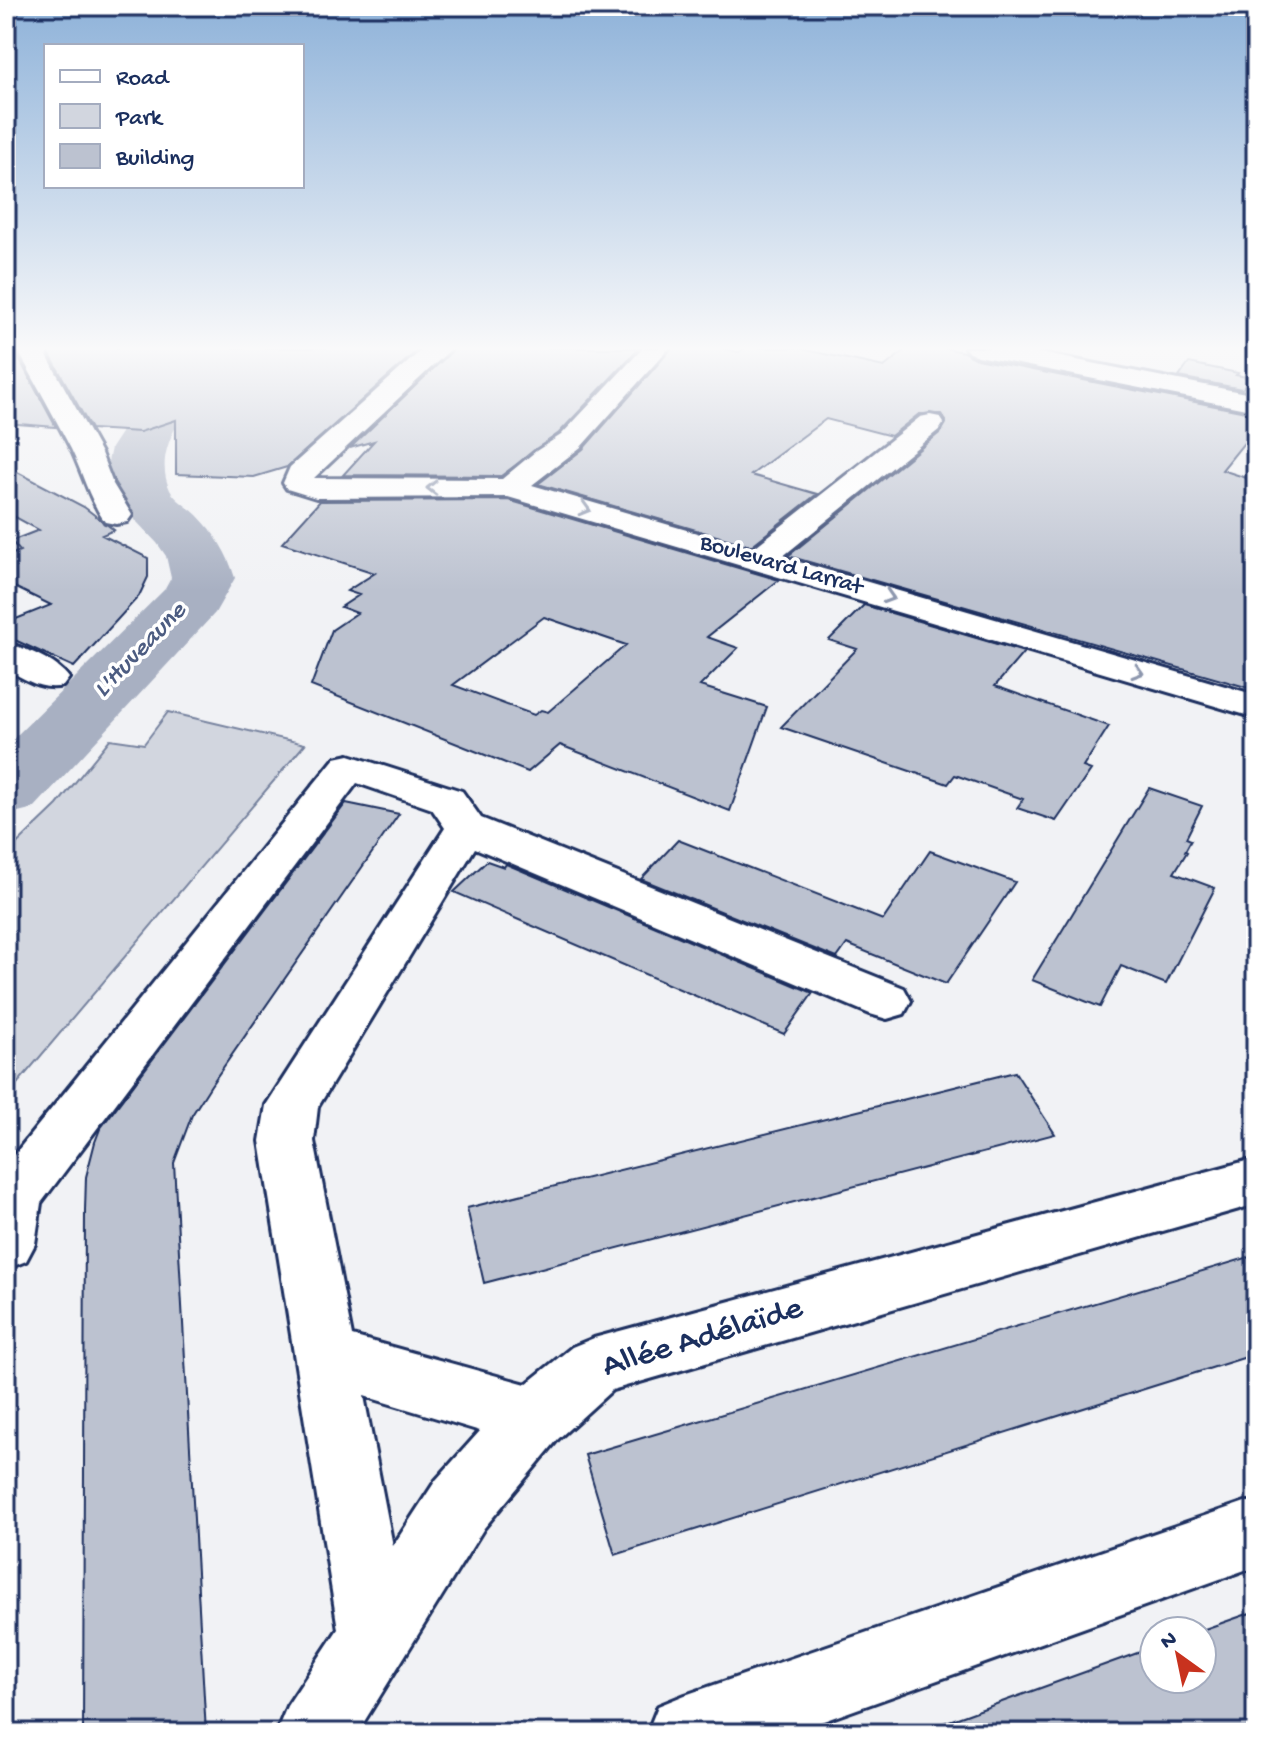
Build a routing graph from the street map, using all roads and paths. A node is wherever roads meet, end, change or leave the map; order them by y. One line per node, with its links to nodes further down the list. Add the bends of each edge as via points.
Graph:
1 (74, 429): 6 (street)
2 (349, 429): 5 (street, Boulevard Larrat, one-way to 2, via 316,489 298,483 300,473)
3 (582, 429): 5 (street)
4 (922, 429): 7 (street)
5 (510, 488): 7 (street, Boulevard Larrat, one-way to 7)
6 (116, 515)
7 (760, 559): 10 (street, Boulevard Larrat, one-way to 10)
8 (6, 654): 9 (street)
9 (50, 678)
10 (1256, 707)
11 (466, 828): 12 (street); 14 (street, via 447,800 349,767 14,1196); 16 (street, via 292,1105 287,1141)
12 (887, 1001)
13 (1256, 1184): 17 (street, Allée Adélaïde, via 594,1367)
14 (6, 1233): 15 (street)
15 (6, 1244)
16 (324, 1356): 17 (street); 19 (street)
17 (535, 1417): 19 (street, Allée Adélaïde, via 460,1504)
18 (1256, 1536): 21 (street)
19 (375, 1635): 20 (street, Allée Adélaïde)
20 (314, 1733)
21 (685, 1733)

